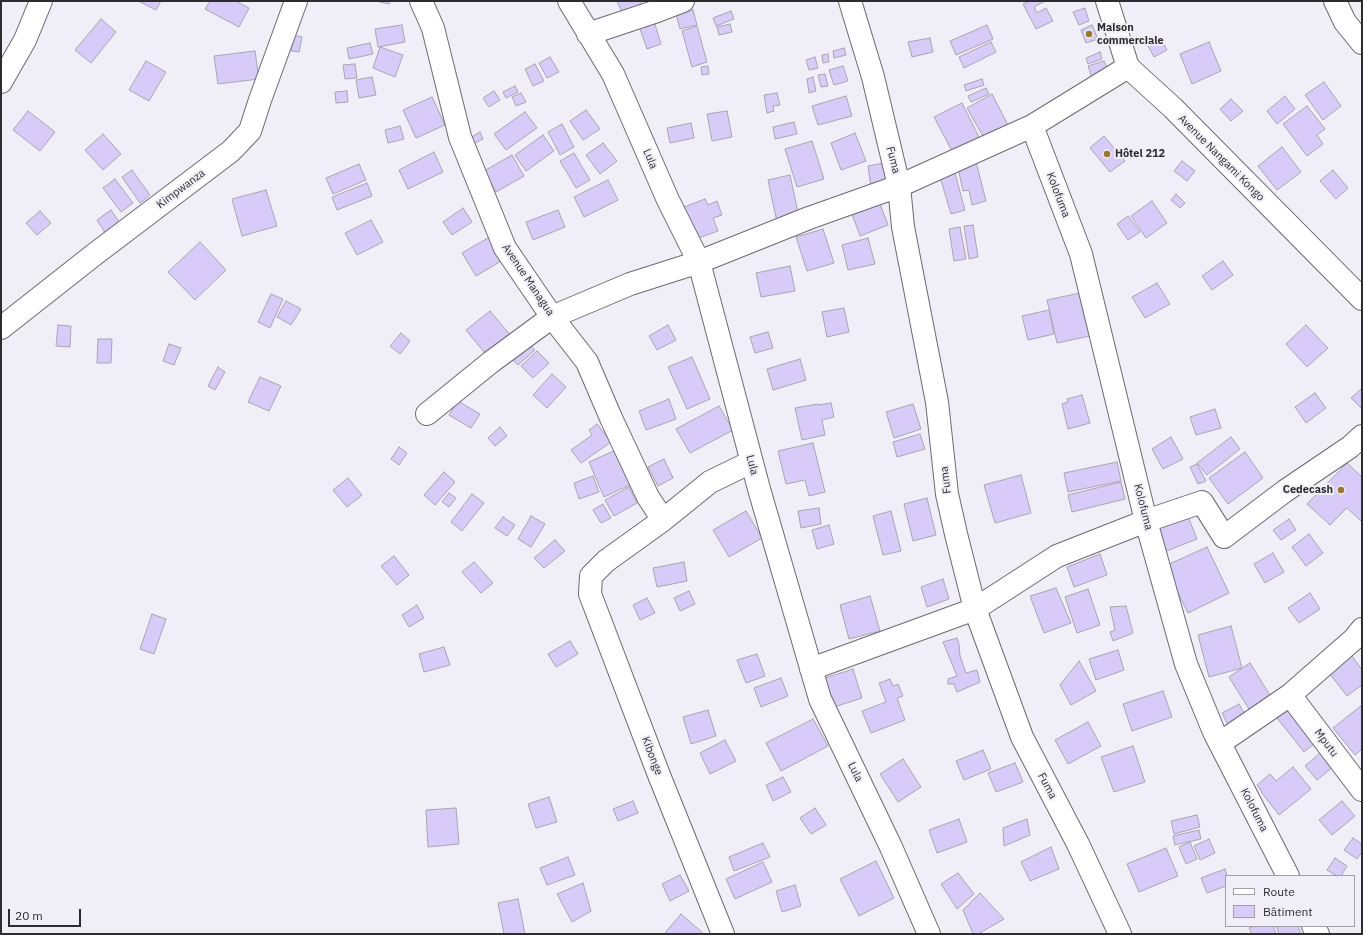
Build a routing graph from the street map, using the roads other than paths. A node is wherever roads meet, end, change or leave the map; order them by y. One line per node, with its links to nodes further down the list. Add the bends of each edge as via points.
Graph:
1 (41, 1): 12 (street, via 24,40)
2 (296, 1): 18 (street, Kimpwanza, via 250,131 231,151)
3 (421, 1): 17 (street, Avenue Managua, via 433,28 460,137 505,248)
4 (569, 1): 9 (street, Lula)
5 (683, 1): 9 (street)
6 (850, 1): 14 (street, Fuma, via 873,77)
7 (1107, 1): 11 (street)
8 (1335, 1): 10 (street, via 1345,22)
9 (588, 34): 15 (street, Lula, via 613,74 668,200)
10 (1362, 43)
11 (1128, 67): 13 (street); 16 (street, Avenue Nangami Kongo, via 1173,108)
12 (1, 82)
13 (1032, 126): 14 (street); 23 (street, Kolofuma, via 1081,254)
14 (899, 186): 15 (street, via 809,218); 24 (street, Fuma, via 903,227 937,402 947,494)
15 (699, 262): 17 (street, via 630,284); 21 (street, Lula)
16 (1362, 299)
17 (552, 317): 19 (street); 22 (street, Avenue Managua, via 587,362 648,497)
18 (1, 328)
19 (427, 414)
20 (1362, 436): 23 (street, via 1224,537 1202,502)
21 (751, 462): 22 (street, via 710,482); 26 (street, Lula)
22 (663, 520): 31 (street, Kibonge, via 606,561 591,576 590,594)
23 (1146, 521): 24 (street, via 1057,556); 28 (street, Kolofuma, via 1186,664)
24 (975, 609): 26 (street); 33 (street, Fuma, via 1022,737 1078,844)
25 (1359, 639): 27 (street)
26 (811, 670): 32 (street, Lula, via 820,699 891,847)
27 (1290, 695): 28 (street); 29 (street, Mputu)
28 (1220, 743): 30 (street, Kolofuma)
29 (1362, 790)
30 (1287, 875)
31 (723, 934)
32 (929, 934)
33 (1120, 934)

